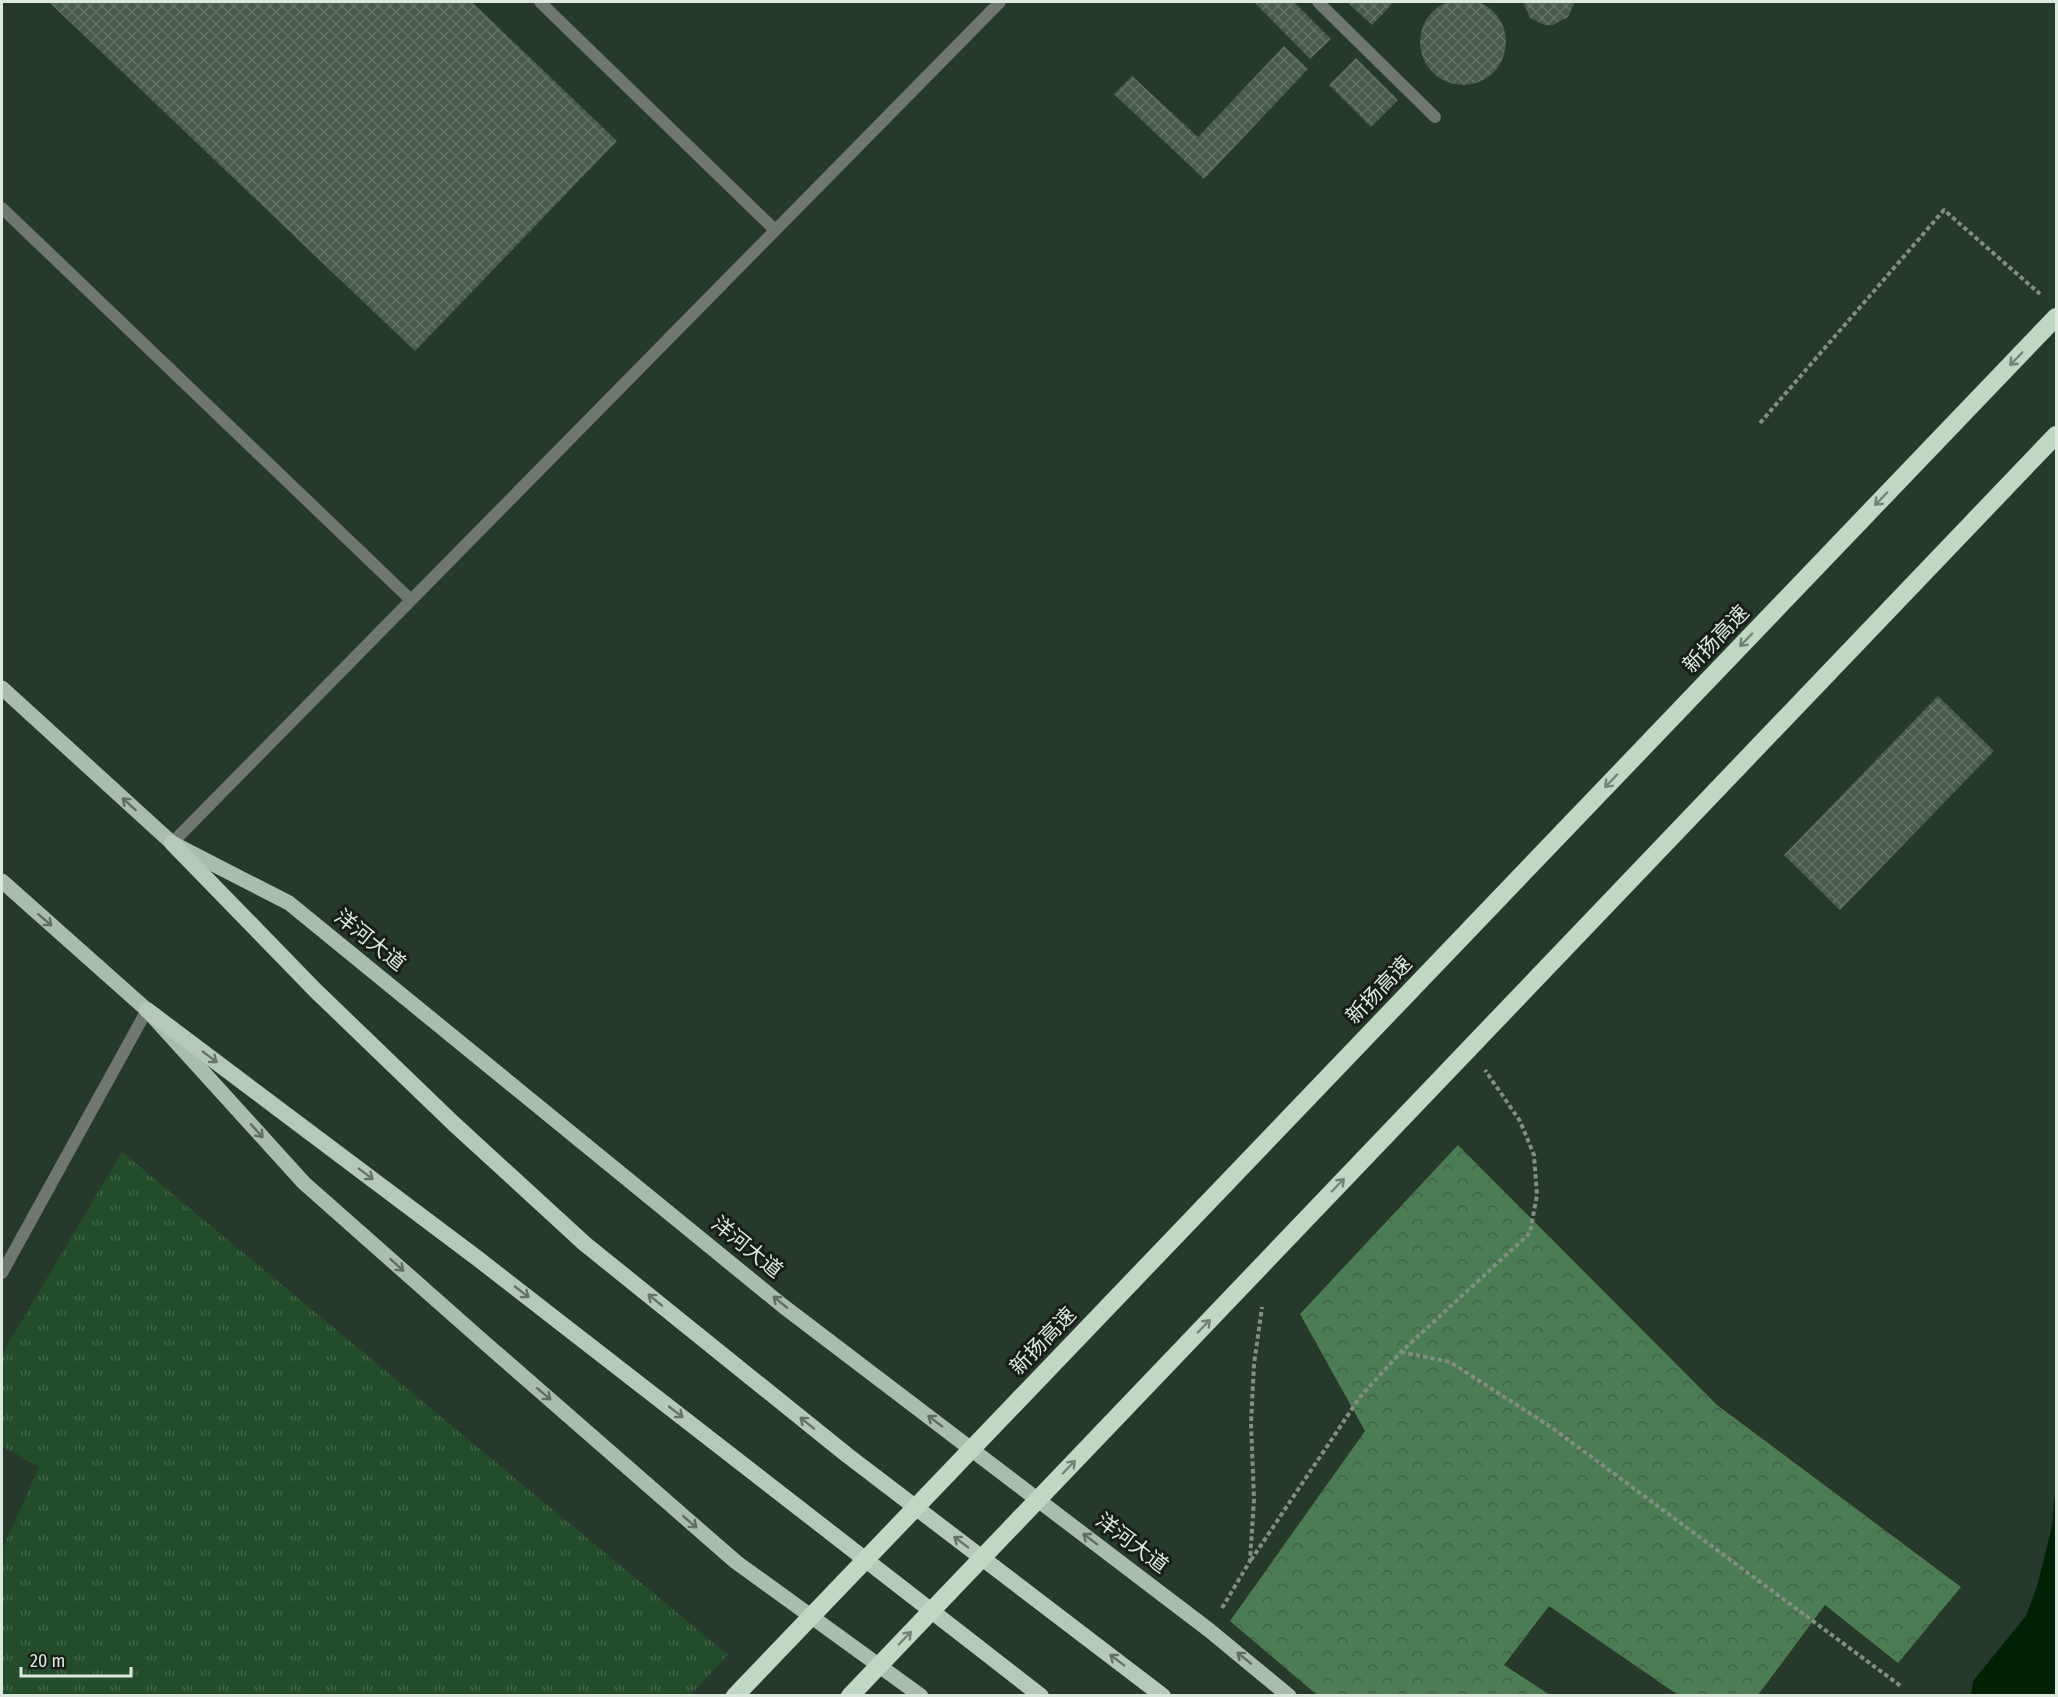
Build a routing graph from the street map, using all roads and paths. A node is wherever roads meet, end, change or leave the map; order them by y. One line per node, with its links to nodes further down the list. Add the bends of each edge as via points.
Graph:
1 (540, 2): 6 (street)
2 (1000, 2): 6 (street)
3 (1318, 2): 4 (street)
4 (1435, 117)
5 (2, 208): 11 (street)
6 (775, 230): 11 (street)
7 (2048, 300): 9 (path, via 1944,210)
8 (2056, 317): 25 (highway, 新扬高速, one-way to 25, bridge)
9 (1760, 423)
10 (2056, 435): 26 (highway, one-way to 10, bridge)
11 (411, 600): 13 (street)
12 (2, 688): 13 (main road, 洋河大道, one-way to 12)
13 (172, 843): 23 (main road, 洋河大道, one-way to 13, via 783,1306 288,903); 29 (highway, 洋河大道, one-way to 13, via 847,1455 585,1244 331,1006)
14 (2, 881): 15 (main road, one-way to 15)
15 (147, 1010): 19 (street); 27 (main road, one-way to 27, via 304,1183 736,1562); 28 (highway, one-way to 28, via 487,1265)
16 (1493, 1061): 17 (path)
17 (1485, 1069): 18 (path); 21 (path, via 1520,1121 1534,1155 1537,1196 1530,1233)
18 (1477, 1078)
19 (2, 1272)
20 (1267, 1301): 22 (path, via 1261,1310 1254,1364)
21 (1401, 1352): 22 (path, via 1360,1397); 24 (path, via 1450,1362 1495,1389)
22 (1250, 1561): 23 (path)
23 (1209, 1630): 30 (main road, 洋河大道, one-way to 23)
24 (1902, 1687)
25 (735, 1695)
26 (850, 1695)
27 (921, 1695)
28 (1041, 1695)
29 (1163, 1695)
30 (1289, 1695)

